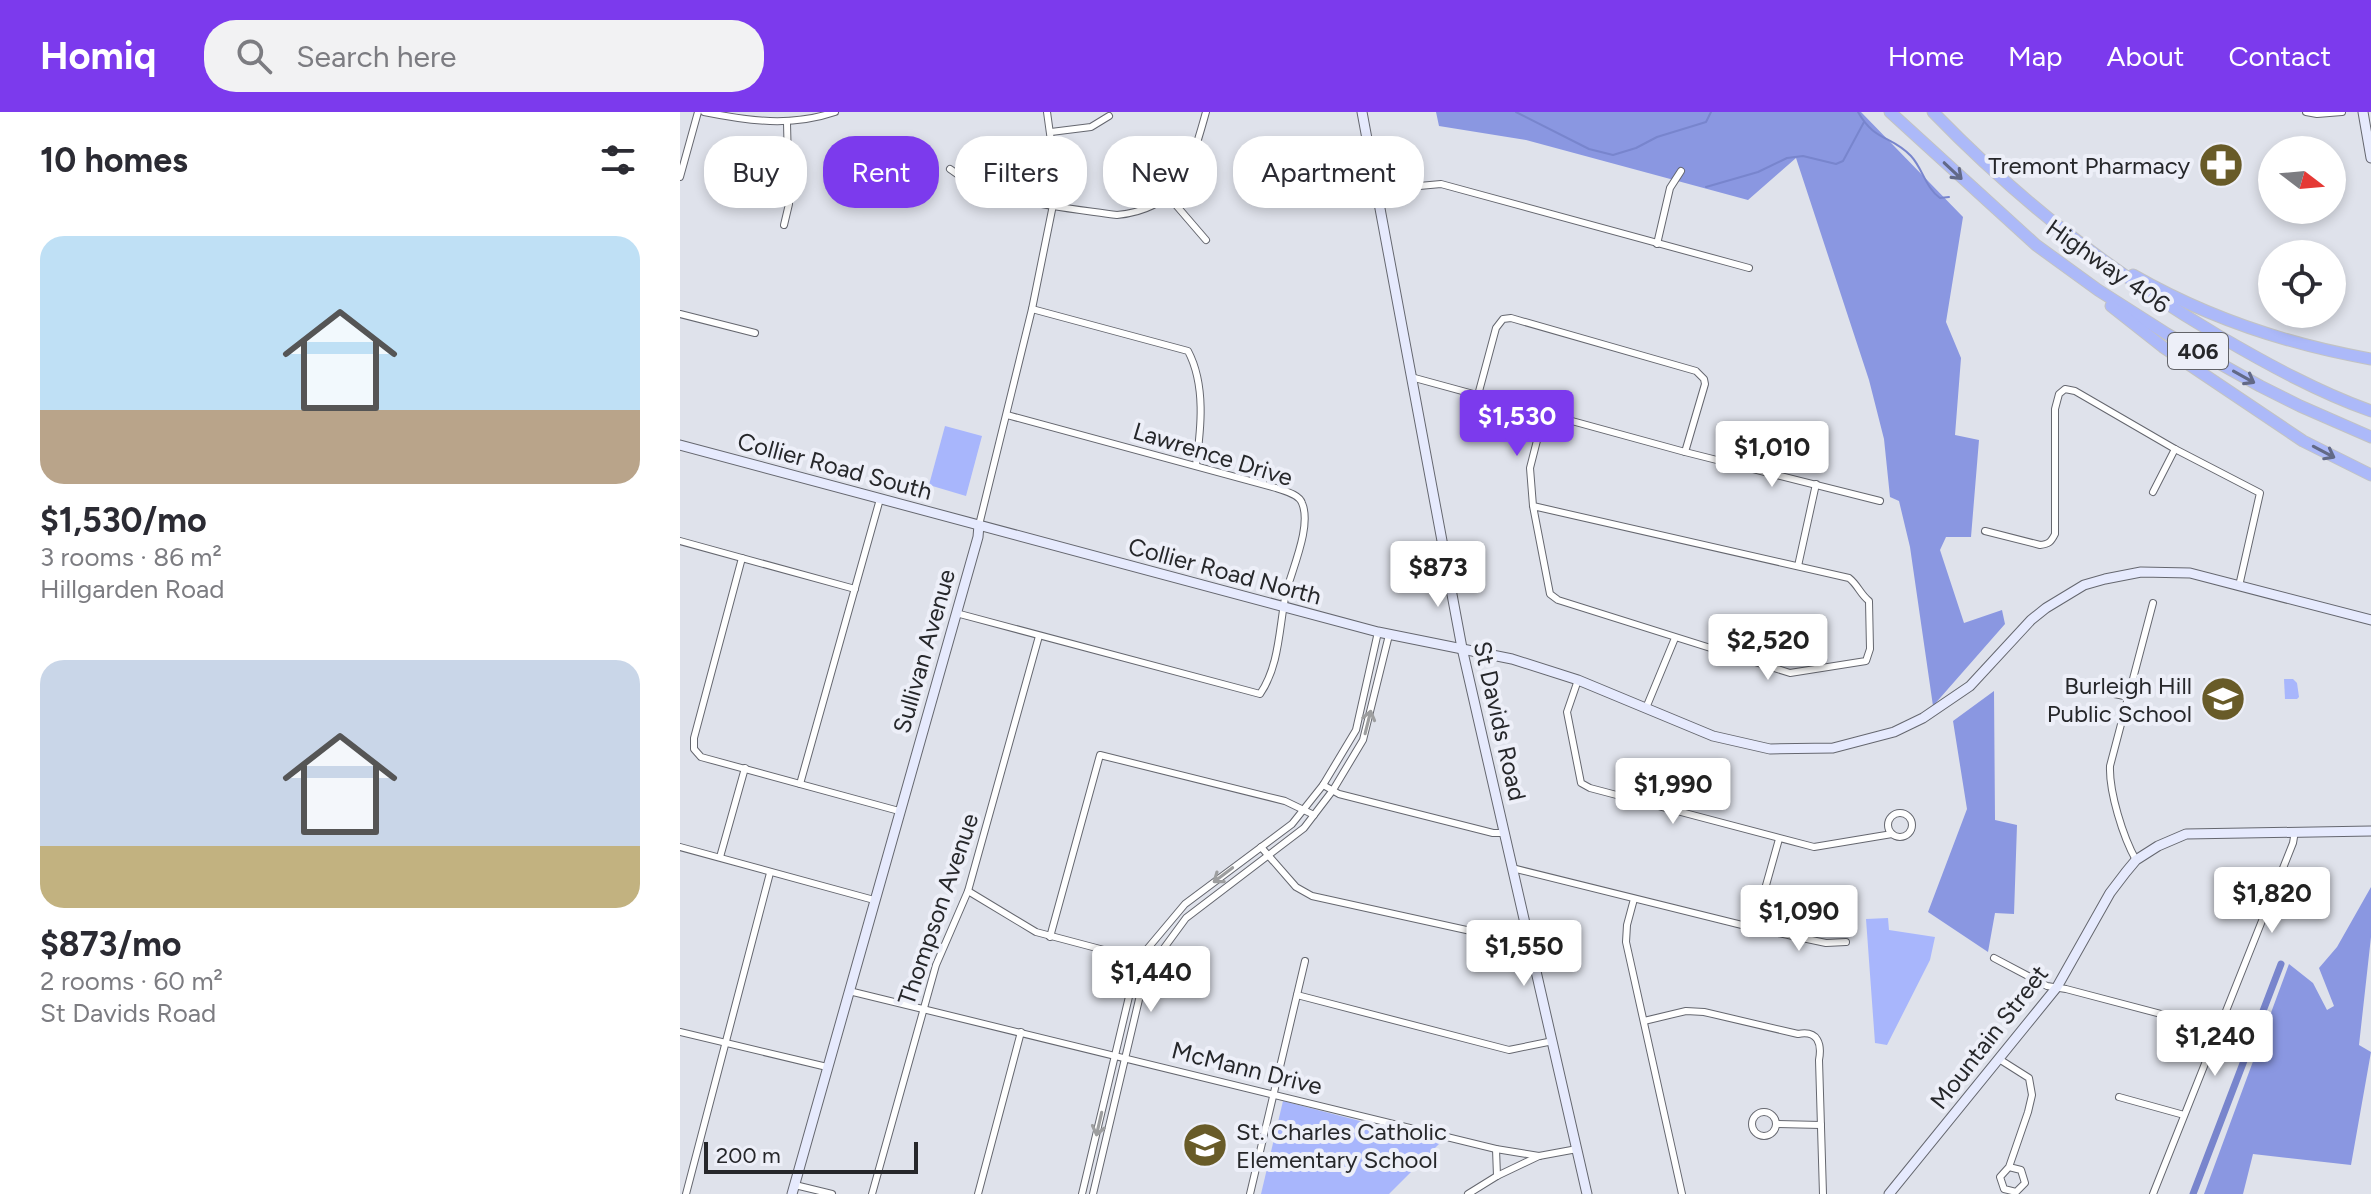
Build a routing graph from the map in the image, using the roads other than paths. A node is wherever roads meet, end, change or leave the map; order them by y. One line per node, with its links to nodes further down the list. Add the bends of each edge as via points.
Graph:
1 (701, 112): 12 (street); 21 (street)
2 (835, 112): 12 (street)
3 (1047, 112): 13 (street, Sullivan Avenue)
4 (1206, 112): 15 (street)
5 (1362, 112): 16 (main road, St Davids Road)
6 (1890, 112): 32 (highway, Highway 406 / 406, one-way to 32)
7 (1933, 112): 29 (highway, Highway 406 / 406)
8 (2306, 112): 9 (street)
9 (2342, 112)
10 (2363, 112): 17 (main road)
11 (1109, 116): 13 (street, via 1091,127)
12 (787, 123): 28 (street, via 789,204)
13 (1051, 132): 14 (street, Sullivan Avenue)
14 (1051, 136)
15 (1199, 136)
16 (1366, 136)
17 (2371, 158)
18 (950, 169): 20 (street)
19 (1681, 171): 31 (street, via 1670,188)
20 (955, 173)
21 (680, 177)
22 (1424, 186): 31 (street, via 1441,184)
23 (1052, 208): 34 (street, Sullivan Avenue)
24 (1072, 208): 25 (street, via 1117,215)
25 (1146, 208)
26 (1178, 208): 30 (street)
27 (1379, 208): 38 (main road, St Davids Road)
28 (784, 225)
29 (2065, 233): 37 (highway, via 2220,319 2320,350); 40 (highway, Highway 406 / 406, via 2151,295 2264,363)
30 (1206, 240)
31 (1657, 244): 33 (street)
32 (2036, 245): 43 (highway, Highway 406 / 406, one-way to 43, via 2167,334 2300,406); 48 (highway, one-way to 48, via 2163,347 2303,441)
33 (1749, 268)
34 (1032, 309): 42 (street, Sullivan Avenue); 47 (street, via 1188,351 1202,417)
35 (680, 314): 36 (street)
36 (755, 333)
37 (2371, 359)
38 (1411, 377): 39 (street); 69 (main road, St Davids Road)
39 (1478, 395): 41 (street); 46 (street, via 1496,328 1511,318 1696,371 1705,384)
40 (2371, 411)
41 (1544, 413): 46 (street); 53 (street, via 1530,468)
42 (1007, 415): 47 (street, Lawrence Drive); 54 (street, Sullivan Avenue)
43 (2371, 437)
44 (680, 445): 51 (main road, Collier Road South)
45 (2175, 449): 50 (street); 55 (street, via 2065,389 2055,409 2055,534 2040,545); 59 (street, via 2260,493)
46 (1685, 452): 49 (street)
47 (1196, 465): 62 (street, Lawrence Drive, via 1276,488 1302,502 1305,524)
48 (2371, 475)
49 (1816, 484): 52 (street); 58 (street)
50 (2153, 492)
51 (880, 499): 54 (main road, Collier Road South); 60 (street)
52 (1880, 501)
53 (1533, 506): 58 (street); 68 (street, via 1550,594)
54 (979, 525): 62 (main road, Collier Road North); 63 (main road, Sullivan Avenue)
55 (1985, 531)
56 (680, 541): 57 (street)
57 (742, 558): 60 (street); 74 (street, via 694,749 701,757)
58 (1798, 566): 68 (street, via 1858,584 1869,601 1866,661 1790,673)
59 (2239, 586): 64 (main road, Collier Road North); 73 (main road, Collier Road North, via 2167,571 2084,585 2031,620 1946,704 1894,732 1833,748 1742,744)
60 (855, 589): 75 (street)
61 (2153, 603): 72 (street)
62 (1285, 608): 65 (main road, Collier Road North); 67 (street, via 1268,681 1260,694)
63 (956, 613): 67 (street); 79 (main road, Sullivan Avenue)
64 (2371, 620)
65 (1378, 632): 66 (main road, Collier Road North); 76 (street, via 1356,730)
66 (1389, 635): 69 (main road, Collier Road North); 77 (street, one-way to 66, via 1363,740)
67 (1039, 636): 93 (street, Thompson Avenue)
68 (1675, 638): 73 (street)
69 (1462, 648): 70 (main road, Collier Road North); 83 (main road, St Davids Road)
70 (1578, 680): 73 (main road, Collier Road North); 85 (street, via 1567,712 1581,783)
71 (2095, 690): 72 (street)
72 (2129, 697): 90 (street, via 2109,779)
73 (1646, 708)
74 (745, 768): 75 (street); 89 (street)
75 (800, 784): 79 (street)
76 (1323, 785): 77 (street); 78 (street)
77 (1333, 790): 80 (street); 83 (street)
78 (1305, 809): 80 (street); 87 (street); 98 (street, via 1100,755)
79 (899, 811): 95 (main road, Sullivan Avenue)
80 (1314, 815): 88 (street)
81 (2295, 831): 82 (main road, Mountain Street); 90 (main road, Mountain Street, via 2186,834); 109 (street)
82 (2371, 831)
83 (1504, 833): 91 (main road, St Davids Road)
84 (1892, 834): 84 (street, via 1908,834 1908,816 1893,815 1888,822); 85 (street, via 1817,847)
85 (1779, 839): 97 (street)
86 (680, 847): 89 (street)
87 (1261, 847): 88 (street); 101 (street, one-way to 101, via 1185,904)
88 (1268, 855): 96 (street, via 1296,887 1312,896 1480,933); 103 (street, via 1186,918)
89 (720, 857): 92 (street)
90 (2136, 860): 104 (main road, Mountain Street, via 2110,893)
91 (1512, 868): 94 (street); 96 (main road, St Davids Road)
92 (770, 873): 95 (street); 113 (street)
93 (968, 891): 98 (street, via 1025,928); 107 (street, Thompson Avenue)
94 (1634, 899): 97 (street); 108 (street, via 1626,942)
95 (874, 900): 105 (main road, Sullivan Avenue)
96 (1526, 927): 112 (main road, St Davids Road)
97 (1754, 928): 99 (street)
98 (1050, 937): 101 (street)
99 (1846, 942)
100 (1994, 958): 104 (street)
101 (1142, 959): 103 (street); 114 (street)
102 (1305, 961): 106 (street)
103 (1153, 963): 115 (street)
104 (2057, 987): 109 (street); 116 (main road, Mountain Street)
105 (849, 991): 107 (street, McMann Drive); 117 (main road, Sullivan Avenue)
106 (1297, 995): 112 (street, via 1509,1050); 118 (street)
107 (923, 1008): 111 (street, McMann Drive); 131 (street, Thompson Avenue)
108 (1644, 1021): 122 (street, via 1704,1012 1816,1037 1821,1047); 138 (street)
109 (2218, 1029): 120 (street)
110 (680, 1032): 113 (street)
111 (1021, 1032): 114 (street, McMann Drive); 132 (street)
112 (1553, 1041): 124 (main road, St Davids Road)
113 (725, 1043): 117 (street); 129 (street)
114 (1115, 1054): 115 (street, McMann Drive); 133 (street, one-way to 133)
115 (1125, 1056): 118 (street, McMann Drive); 134 (street)
116 (1999, 1059): 126 (street, via 2029,1078 2032,1095); 140 (main road, Mountain Street)
117 (827, 1067): 128 (main road, Sullivan Avenue)
118 (1274, 1093): 123 (street, McMann Drive); 135 (street)
119 (2119, 1097): 120 (street)
120 (2184, 1115): 141 (street)
121 (1776, 1124): 121 (street, via 1770,1113 1761,1112 1752,1125 1766,1136); 122 (street)
122 (1821, 1125): 139 (street)
123 (1496, 1149): 125 (street, McMann Drive); 127 (street)
124 (1577, 1149): 125 (street); 137 (main road, St Davids Road)
125 (1539, 1156): 127 (street)
126 (2009, 1167): 126 (street, via 2025,1176 2025,1183 2010,1193 2000,1184)
127 (1497, 1176): 136 (street)
128 (793, 1190): 130 (street)
129 (686, 1194)
130 (832, 1194)
131 (872, 1194)
132 (978, 1194)
133 (1082, 1194)
134 (1093, 1194)
135 (1250, 1194)
136 (1468, 1194)
137 (1587, 1194)
138 (1682, 1194)
139 (1823, 1194)
140 (1889, 1194)
141 (2153, 1194)

